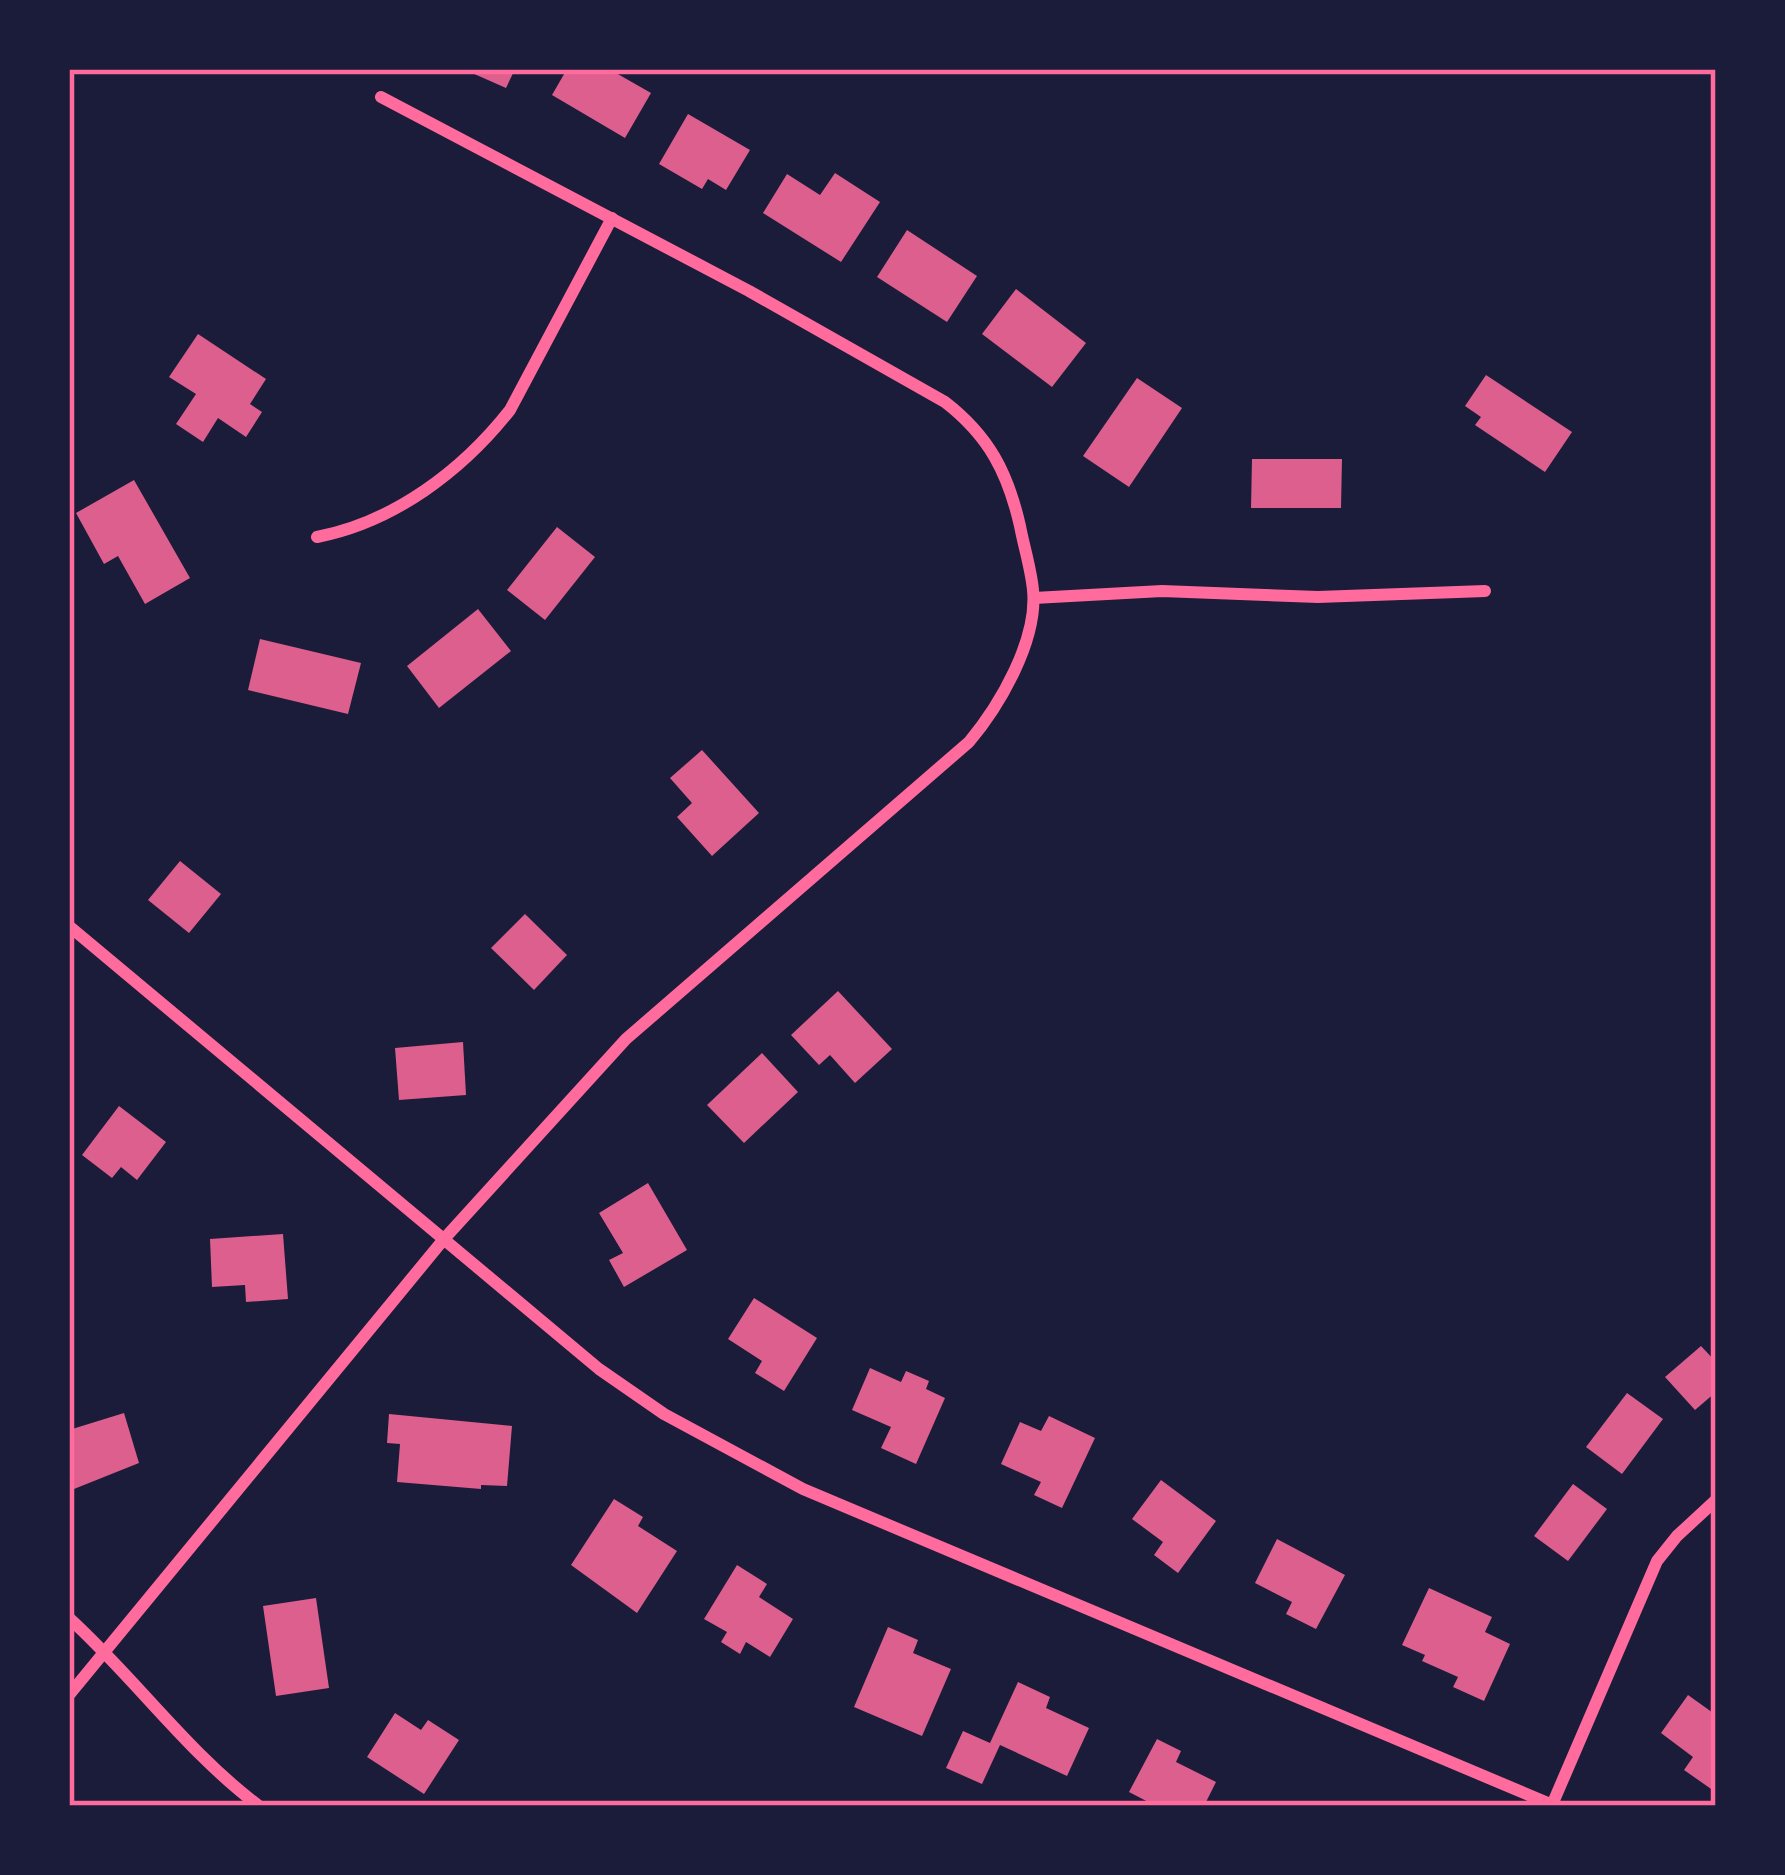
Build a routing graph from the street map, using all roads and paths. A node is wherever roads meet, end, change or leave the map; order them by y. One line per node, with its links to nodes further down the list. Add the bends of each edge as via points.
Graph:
1 (381, 97): 2 (street)
2 (612, 218): 3 (street, via 494,431 380,519); 5 (street, via 968,420 1003,466)
3 (317, 537)
4 (1484, 591): 5 (street)
5 (1034, 598): 7 (street, via 1008,685 969,742 626,1039)
6 (69, 926): 7 (street)
7 (444, 1239): 10 (street); 12 (street, via 598,1369 732,1454)
8 (1716, 1500): 12 (street, via 1657,1561)
9 (69, 1618): 10 (street)
10 (105, 1651): 11 (street); 13 (street, via 177,1732)
11 (69, 1695)
12 (1554, 1805)
13 (259, 1806)

